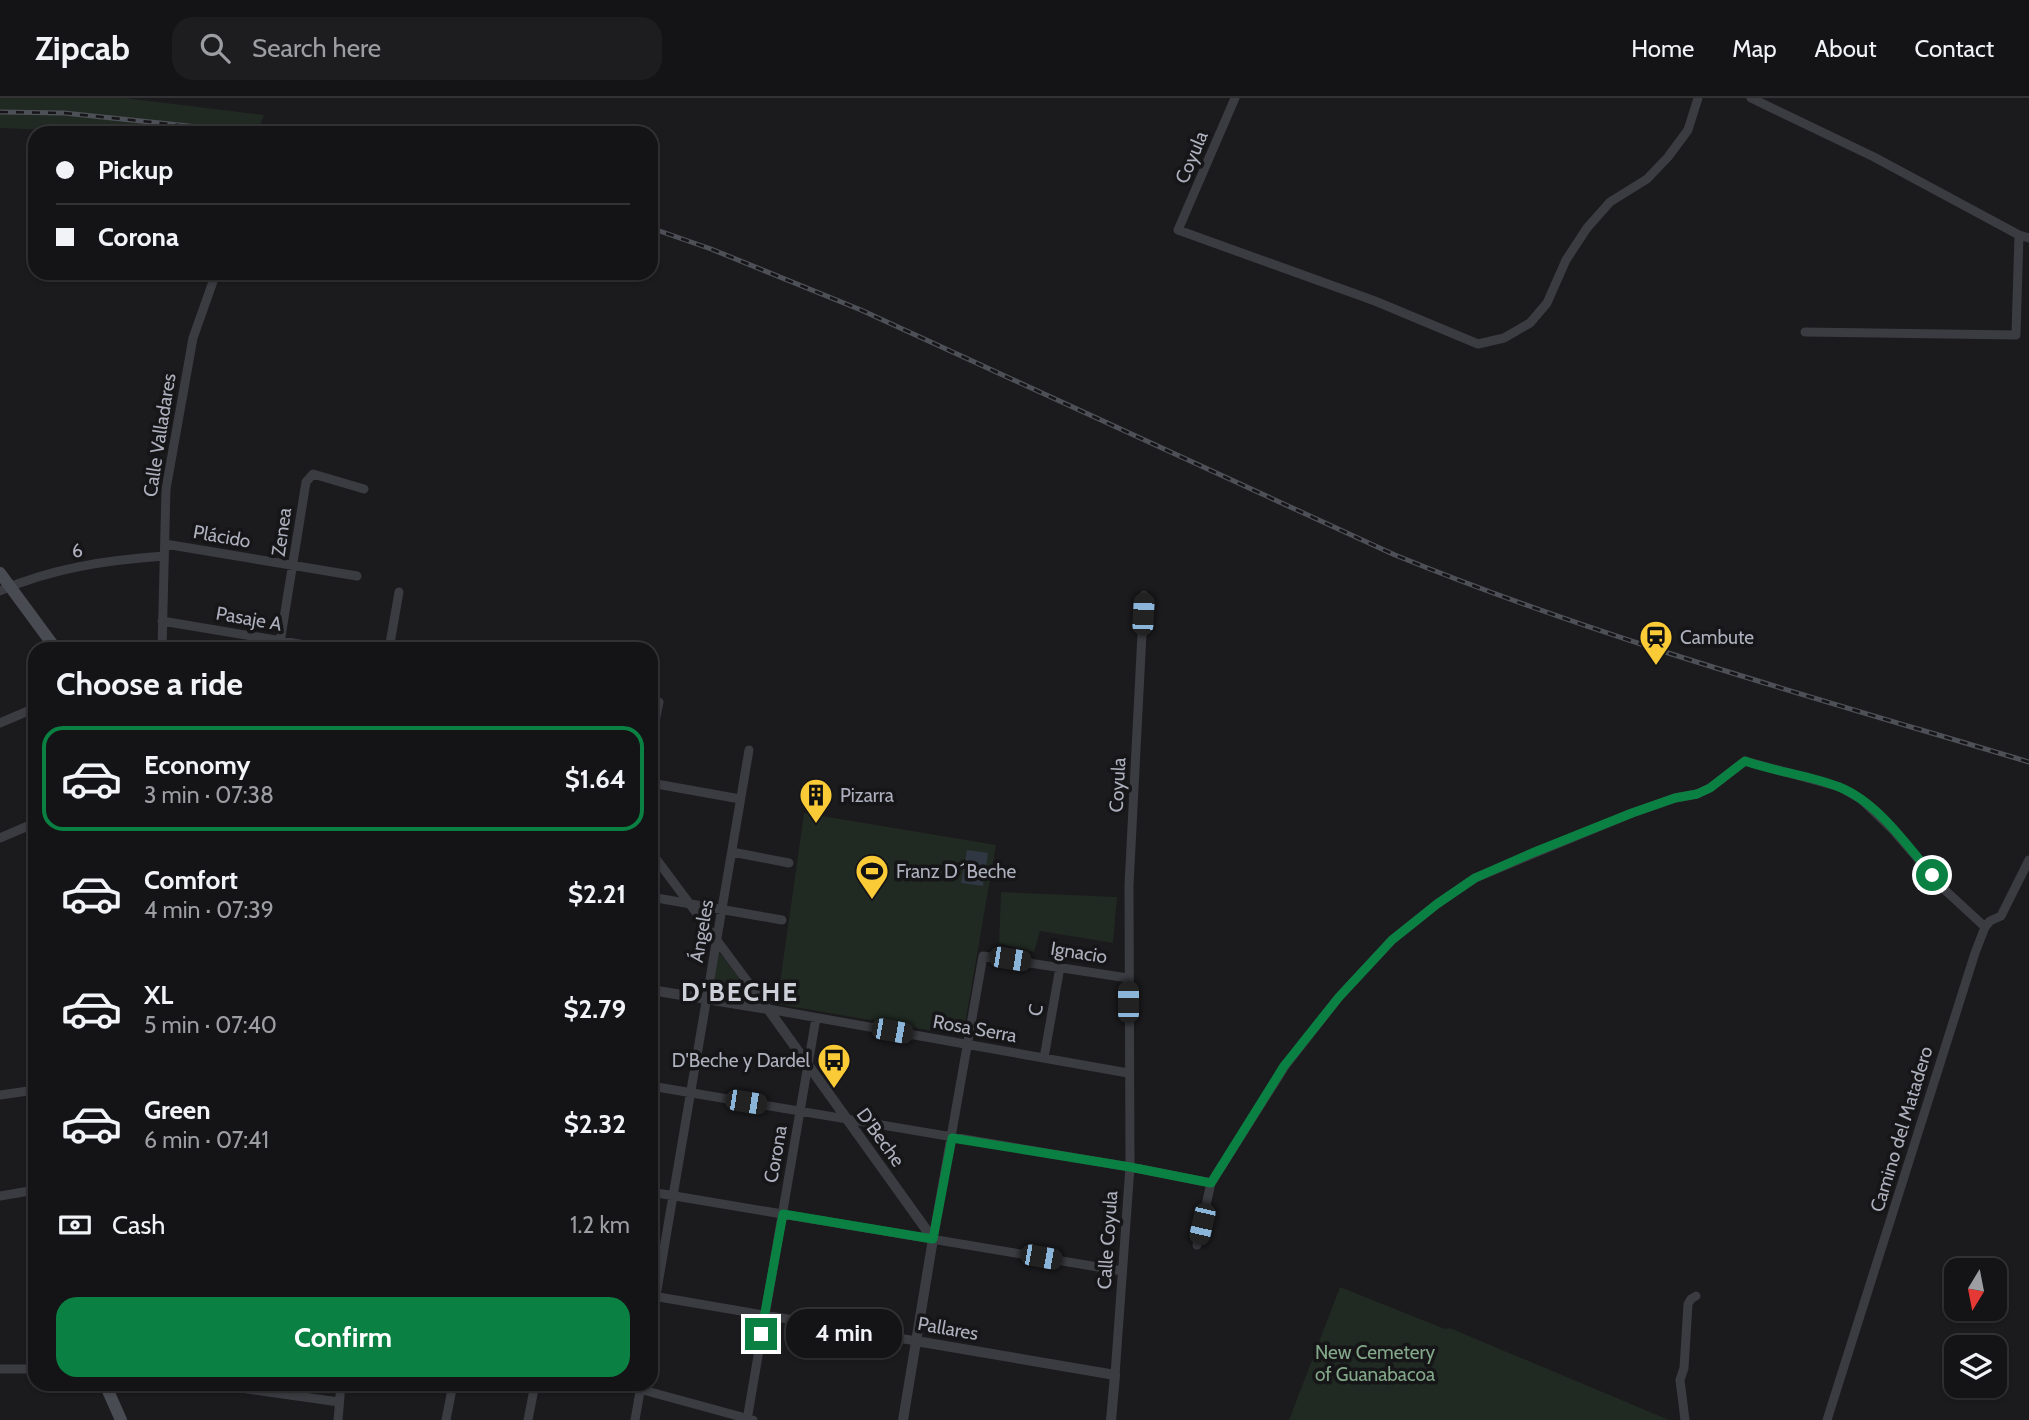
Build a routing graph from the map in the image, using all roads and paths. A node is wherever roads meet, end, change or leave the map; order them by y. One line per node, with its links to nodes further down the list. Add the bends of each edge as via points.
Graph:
1 (1235, 98): 2 (street, Coyula, via 1178,230 1375,301 1478,344 1504,338 1530,323 1547,303 1587,228 1610,202 1647,179 1668,157 1688,130)
2 (1698, 98)
3 (1751, 98): 4 (street, via 1874,157)
4 (2018, 235): 5 (street); 7 (street, via 2016,335)
5 (2029, 238)
6 (213, 280): 9 (street, Calle Valladares, via 192,338 166,489)
7 (1805, 332)
8 (363, 489): 11 (street, Zenea, via 313,474 306,482)
9 (165, 544): 10 (street, Calle Valladares); 11 (street, Plácido)
10 (164, 556): 14 (street, 6, via 109,561 38,576); 17 (street, Calle Valladares)
11 (294, 566): 13 (street, Plácido); 21 (street, Zenea)
12 (0, 573): 14 (main road)
13 (357, 576)
14 (5, 589): 18 (main road)
15 (399, 592): 22 (street)
16 (1144, 595): 43 (street, Coyula)
17 (162, 621): 19 (street, Calle Valladares); 20 (street, Pasaje A)
18 (51, 642)
19 (162, 642)
20 (265, 642)
21 (281, 642)
22 (390, 642)
23 (659, 702): 24 (street)
24 (658, 707)
25 (28, 711): 26 (street)
26 (0, 723)
27 (749, 750): 29 (street, Ángeles)
28 (658, 784): 29 (street)
29 (740, 799): 32 (street, Ángeles)
30 (28, 826): 31 (street)
31 (0, 838)
32 (732, 852): 35 (street); 38 (street, Ángeles)
33 (2029, 860): 40 (street, Camino del Matadero, via 2001,916)
34 (658, 861): 37 (street, D'Beche)
35 (789, 863)
36 (658, 898): 37 (street)
37 (690, 904): 38 (street); 41 (street, D'Beche)
38 (723, 910): 39 (street); 41 (street, Ángeles)
39 (782, 920)
40 (1986, 927): 60 (street, via 1862,800 1840,787 1745,761 1697,794 1632,813 1475,878 1428,911 1392,940 1339,997 1284,1066); 94 (street, Camino del Matadero, via 1957,1003)
41 (718, 940): 45 (street, Ángeles); 46 (street, D'Beche)
42 (1060, 967): 43 (street, Ignacio); 48 (street, Ignacio, via 983,956); 49 (street, C)
43 (1128, 978): 51 (street, Calle Coyula)
44 (658, 991): 45 (street, Rosa Serra)
45 (707, 999): 46 (street, Rosa Serra); 54 (street, Ángeles)
46 (768, 1009): 47 (street, Rosa Serra); 50 (street, D'Beche)
47 (817, 1018): 48 (street, Rosa Serra); 50 (street, Corona)
48 (968, 1045): 49 (street, Rosa Serra); 58 (street)
49 (1044, 1058): 51 (street, Rosa Serra)
50 (809, 1065): 56 (street, Corona); 57 (street, D'Beche)
51 (1128, 1073): 59 (street, Calle Coyula)
52 (658, 1087): 54 (street)
53 (28, 1091): 55 (street)
54 (691, 1093): 56 (street); 64 (street, Ángeles)
55 (0, 1095)
56 (800, 1111): 57 (street); 65 (street, Corona)
57 (847, 1119): 58 (street); 66 (street, D'Beche)
58 (952, 1138): 59 (street); 66 (street)
59 (1130, 1167): 60 (street); 68 (street, Calle Coyula)
60 (1211, 1183): 67 (street)
61 (28, 1191): 63 (street)
62 (658, 1193): 64 (street)
63 (0, 1196)
64 (674, 1196): 65 (street); 69 (street, Ángeles)
65 (783, 1214): 66 (street); 72 (street, Corona)
66 (933, 1239): 68 (street); 73 (street)
67 (1197, 1245)
68 (1122, 1271): 76 (street, Calle Coyula)
69 (658, 1272)
70 (1696, 1296): 93 (street, via 1688,1304 1680,1380)
71 (658, 1297): 72 (street, Pallares)
72 (764, 1315): 73 (street, Pallares); 90 (street, Corona)
73 (916, 1341): 76 (street, Pallares); 91 (street)
74 (0, 1369): 75 (street)
75 (28, 1369)
76 (1115, 1375): 92 (street, Calle Coyula)
77 (108, 1391): 86 (main road)
78 (271, 1391): 84 (street)
79 (341, 1391): 84 (street)
80 (452, 1391): 87 (street)
81 (534, 1391): 88 (street)
82 (640, 1391): 89 (street)
83 (654, 1391): 90 (street)
84 (340, 1402): 85 (street)
85 (338, 1419)
86 (121, 1420)
87 (446, 1420)
88 (528, 1420)
89 (635, 1420)
90 (749, 1420)
91 (903, 1420)
92 (1111, 1420)
93 (1685, 1420)
94 (1827, 1420)

